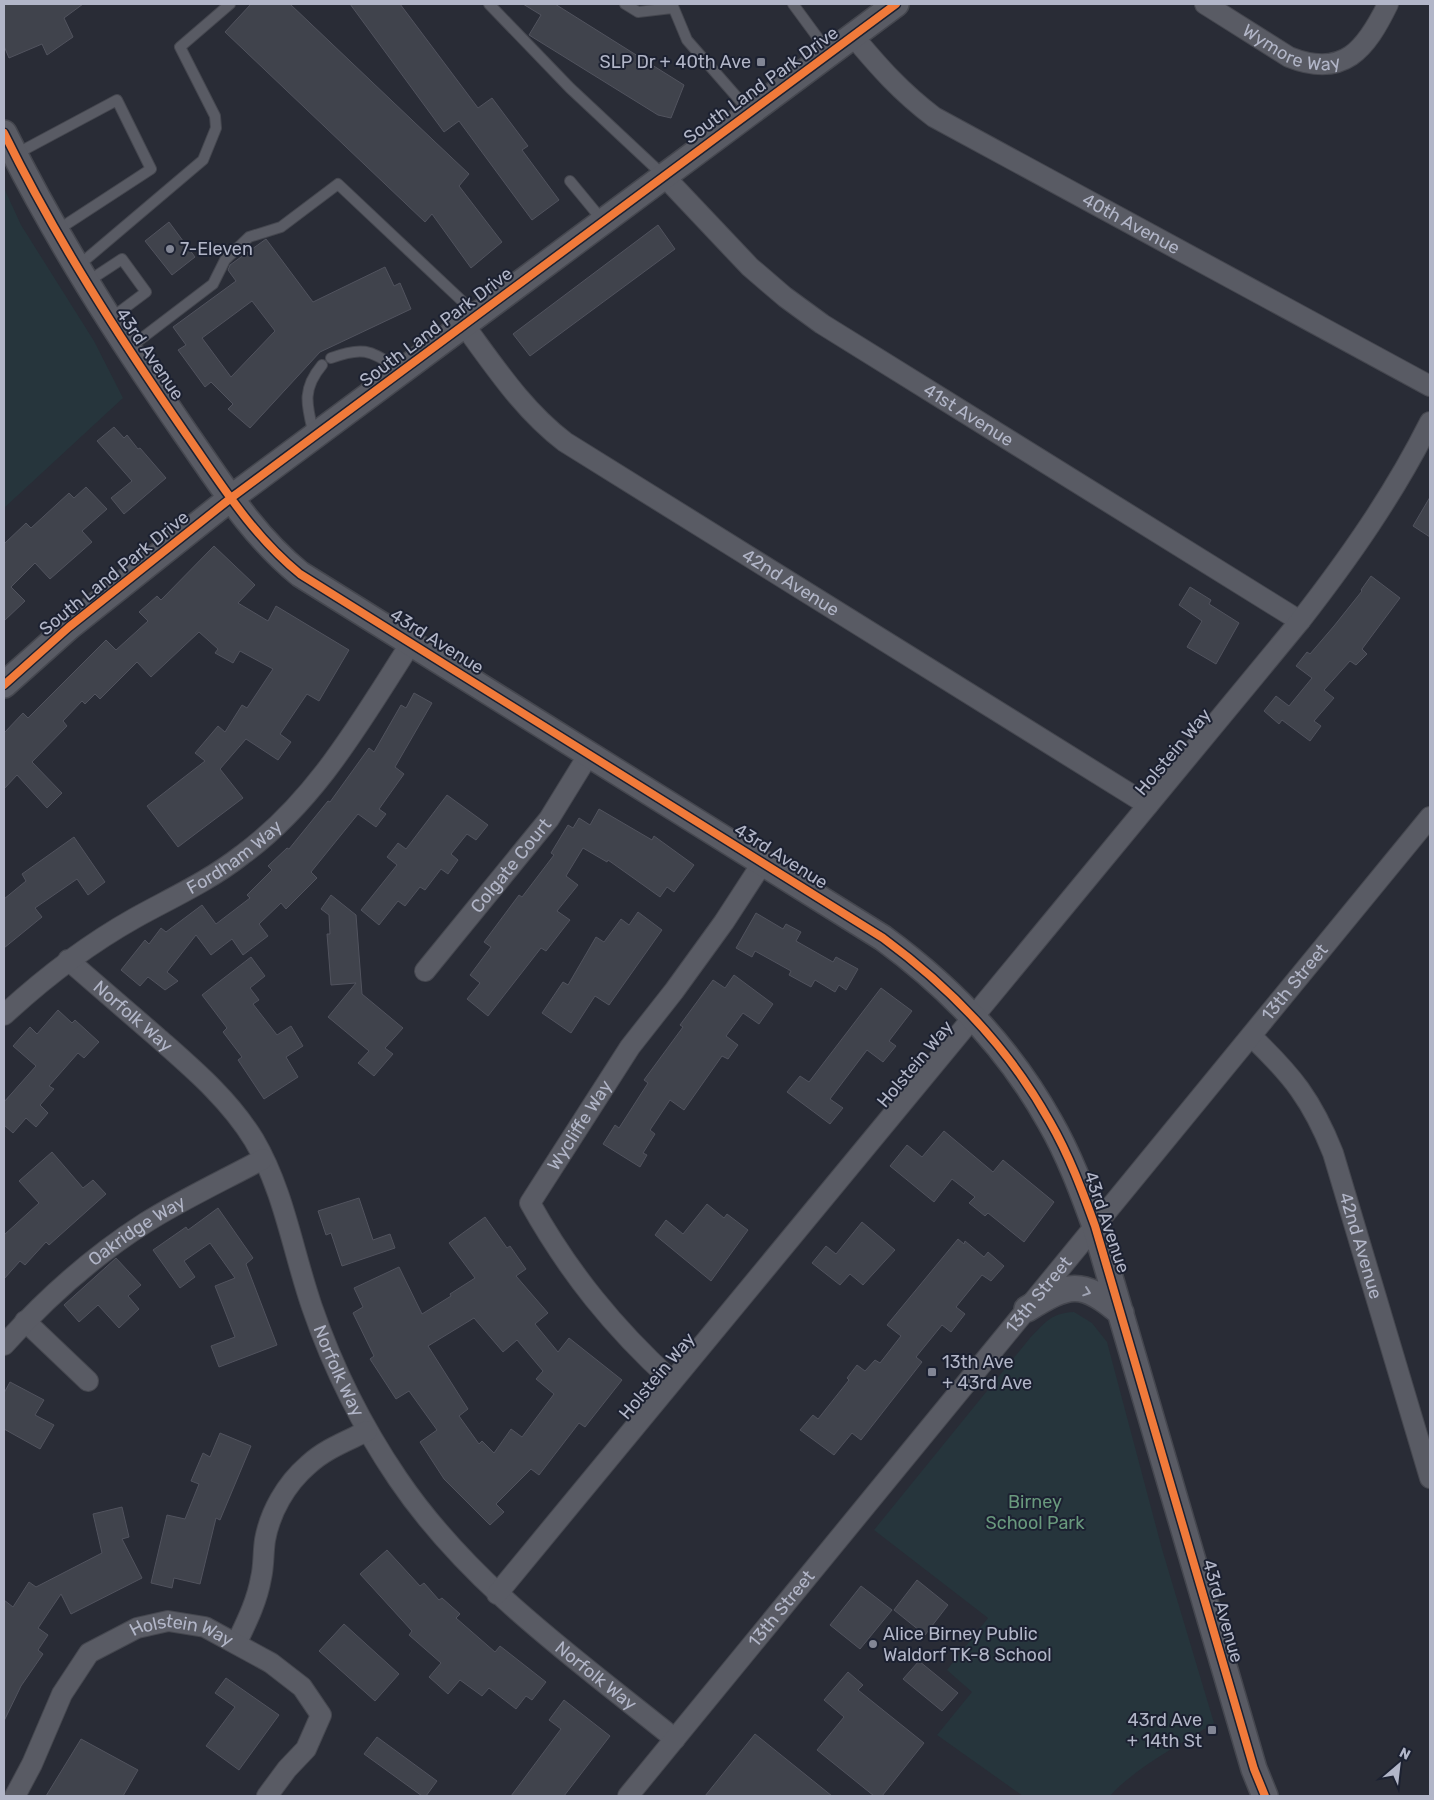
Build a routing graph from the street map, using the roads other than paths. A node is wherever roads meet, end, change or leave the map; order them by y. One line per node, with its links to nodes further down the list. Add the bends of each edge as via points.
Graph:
1 (230, 4): 17 (lane, via 180,46 215,116 216,128 204,160)
2 (489, 4): 13 (lane, via 570,88)
3 (625, 4): 8 (lane, via 638,12)
4 (793, 4): 10 (lane)
5 (896, 4): 9 (street, South Land Park Drive)
6 (1205, 4): 7 (street, Wymore Way, via 1289,57 1321,64 1337,62 1362,47)
7 (1388, 4)
8 (672, 6): 11 (lane, via 687,40)
9 (853, 36): 10 (street, South Land Park Drive); 24 (street, 40th Avenue, via 887,78 934,117)
10 (829, 53): 11 (street, South Land Park Drive)
11 (750, 112): 13 (street, South Land Park Drive)
12 (9, 144): 16 (street, 43rd Avenue); 16 (lane, via 117,100 151,169)
13 (663, 175): 15 (street, South Land Park Drive); 28 (street, 41st Avenue, via 750,267 822,324)
14 (570, 181): 15 (lane)
15 (603, 222): 19 (street, South Land Park Drive)
16 (56, 232): 17 (street, 43rd Avenue)
17 (82, 275): 18 (street, 43rd Avenue); 18 (lane, via 122,259 146,292)
18 (109, 320): 20 (street, 43rd Avenue)
19 (470, 320): 20 (lane, via 338,184 281,228 249,237 225,260 213,284); 23 (street, South Land Park Drive); 32 (street, 42nd Avenue, via 523,405 565,442)
20 (128, 349): 27 (street, 43rd Avenue)
21 (331, 358): 23 (lane, via 350,351 371,352)
22 (322, 365): 26 (lane, via 315,373 306,398)
23 (402, 371): 26 (street, South Land Park Drive)
24 (1430, 386)
25 (1430, 422): 28 (street, Holstein Way, via 1379,514)
26 (314, 436): 27 (street, South Land Park Drive)
27 (231, 498): 29 (street, 43rd Avenue, via 256,533 300,574); 30 (street, South Land Park Drive, via 69,627)
28 (1300, 621): 32 (street, Holstein Way)
29 (411, 643): 31 (street, 43rd Avenue); 35 (street, Fordham Way, via 327,770 274,829 218,873 134,918)
30 (4, 685)
31 (589, 754): 34 (street, 43rd Avenue); 36 (street, Colgate Court, via 549,819)
32 (1148, 805): 38 (street, Holstein Way)
33 (1430, 817): 39 (street, 13th Street)
34 (763, 862): 38 (street, 43rd Avenue, via 890,943 925,969); 47 (street, Wycliffe Way, via 724,922 624,1055 530,1203 578,1280 609,1319)
35 (68, 960): 37 (street, Fordham Way); 40 (street, Norfolk Way, via 215,1090 236,1114)
36 (425, 971)
37 (4, 1015)
38 (974, 1017): 41 (street, 43rd Avenue, via 1014,1065 1050,1122 1072,1165); 47 (street, Holstein Way)
39 (1251, 1036): 41 (street, 13th Street); 49 (street, 42nd Avenue, via 1304,1092 1323,1128)
40 (263, 1159): 44 (street, Oakridge Way, via 147,1222 112,1245 78,1271); 48 (street, Norfolk Way, via 286,1218 311,1306 328,1351)
41 (1095, 1226): 42 (street, 13th Street); 43 (street, 43rd Avenue)
42 (1027, 1309): 43 (street, one-way to 43, via 1057,1291 1069,1288 1094,1294); 52 (street, 13th Street)
43 (1121, 1313): 56 (street, 43rd Avenue, via 1254,1769)
44 (25, 1321): 45 (street, Oakridge Way); 46 (street)
45 (4, 1345)
46 (88, 1381)
47 (672, 1381): 50 (street, Holstein Way)
48 (368, 1431): 50 (street, Norfolk Way, via 427,1518); 51 (street, Holstein Way, via 308,1464 279,1500 266,1539 254,1605)
49 (1430, 1478)
50 (497, 1594): 52 (street, Norfolk Way)
51 (237, 1642): 53 (street, Holstein Way, via 205,1627 168,1621 137,1628 89,1653 62,1694); 54 (street, via 302,1687 321,1715 306,1749)
52 (675, 1738): 55 (street, 13th Street)
53 (15, 1796)
54 (267, 1796)
55 (628, 1796)
56 (1266, 1796)

